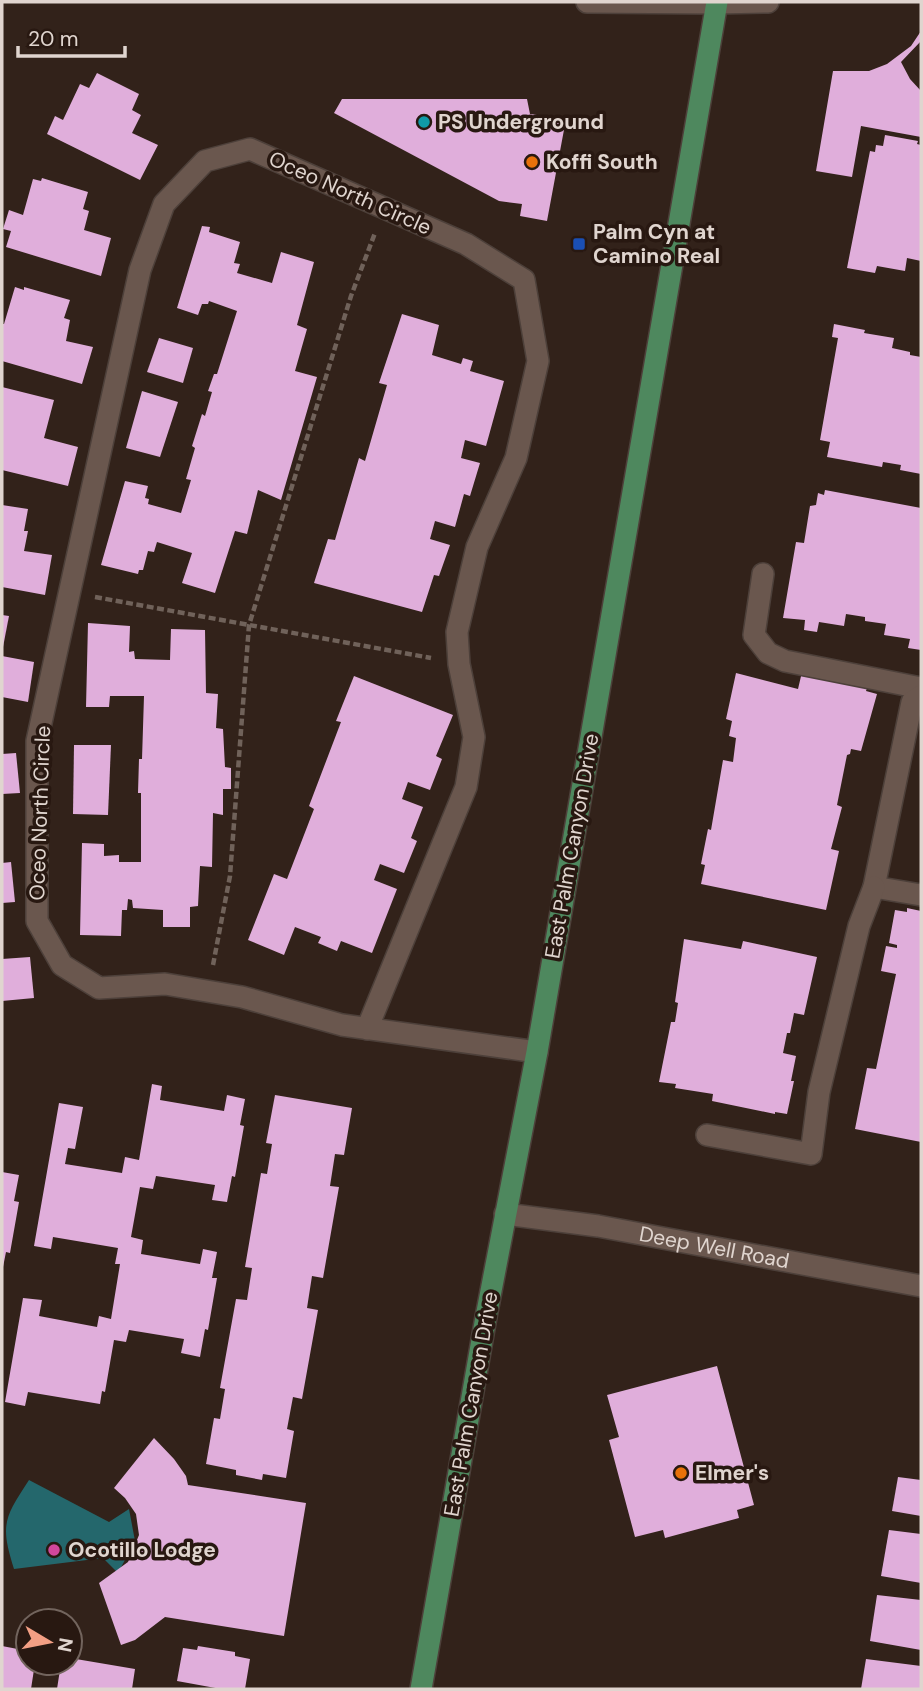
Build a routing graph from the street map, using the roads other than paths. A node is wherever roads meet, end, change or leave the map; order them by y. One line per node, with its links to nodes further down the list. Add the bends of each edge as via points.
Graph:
1 (587, 2): 3 (street)
2 (768, 2): 3 (street)
3 (717, 3): 10 (main road, East Palm Canyon Drive)
4 (763, 574): 5 (street, via 754,635 768,653 785,661)
5 (921, 688)
6 (921, 696): 7 (street, via 912,702)
7 (874, 887): 8 (street); 11 (street, via 859,926 825,1066 811,1154)
8 (921, 895)
9 (367, 1029): 9 (street, Oceo North Circle, via 466,787 474,737 457,632 477,547 516,458 538,361 524,280 466,244 250,149 205,161 164,204 140,270 37,741 37,921 62,965 99,988 165,984 242,997); 10 (street, Oceo North Circle)
10 (537, 1052): 12 (main road, East Palm Canyon Drive)
11 (707, 1135)
12 (505, 1214): 13 (street, Deep Well Road, via 598,1226); 14 (main road, East Palm Canyon Drive)
13 (921, 1286)
14 (421, 1689)

